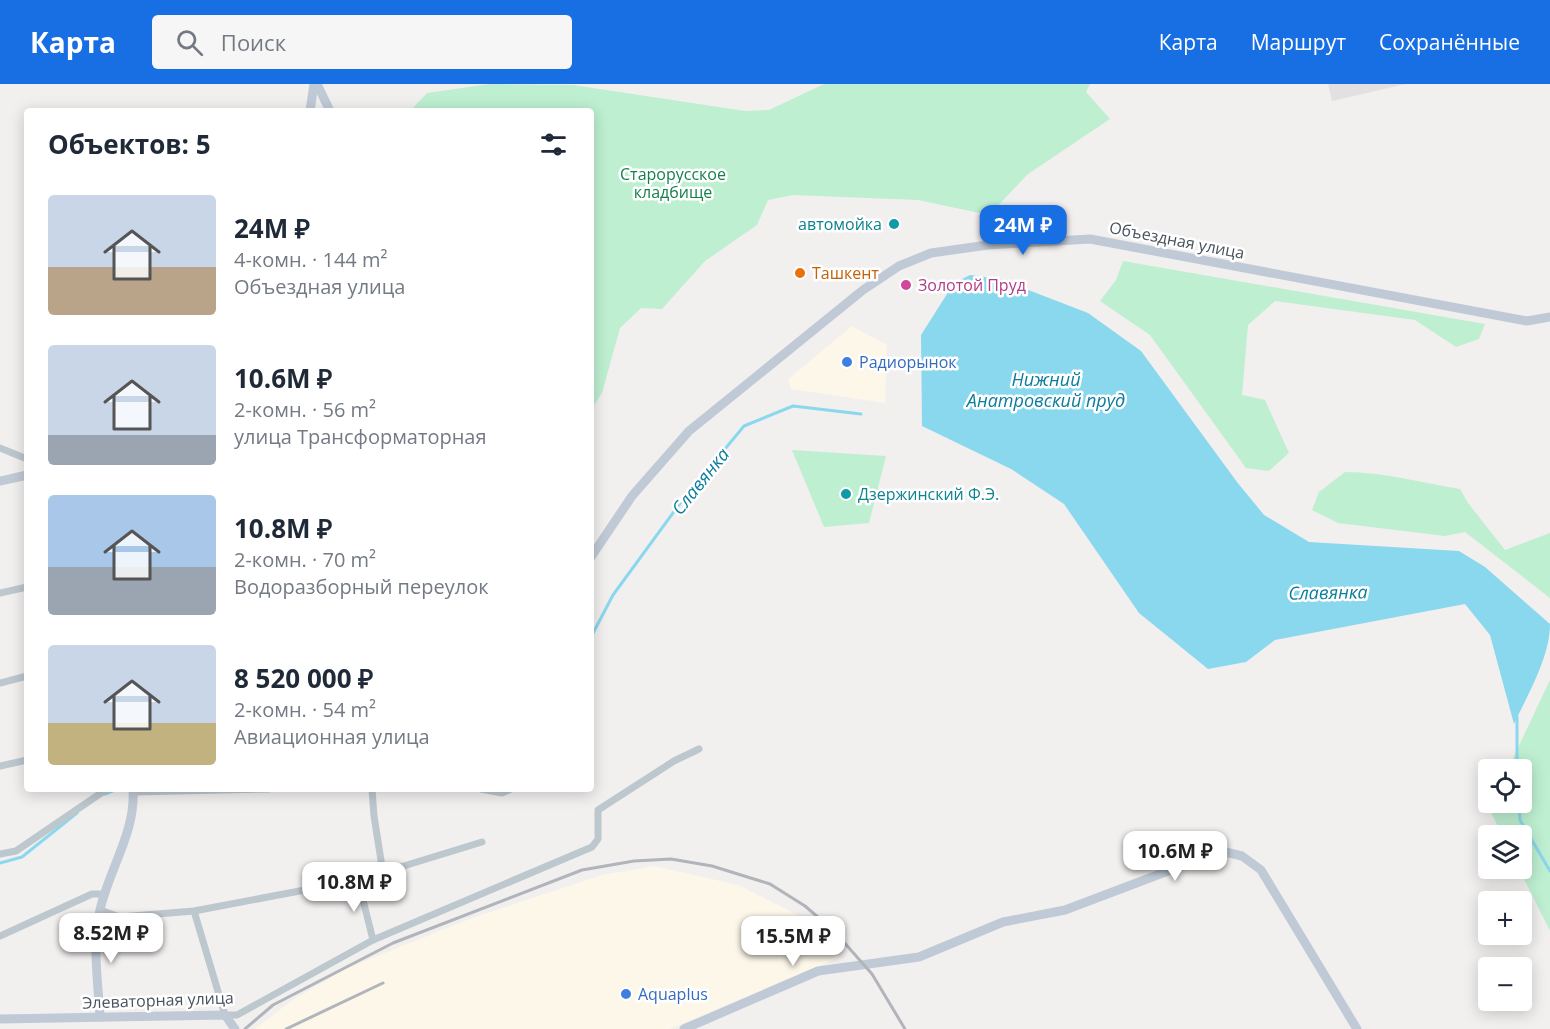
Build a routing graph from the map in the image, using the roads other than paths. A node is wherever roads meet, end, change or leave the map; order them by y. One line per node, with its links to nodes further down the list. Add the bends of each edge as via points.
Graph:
1 (316, 84): 2 (main road); 3 (main road)
2 (311, 108)
3 (328, 108)
4 (1550, 317): 9 (main road, Объездная улица, via 1527,321 1090,239 988,245 932,254 899,266 863,290 689,431 632,496)
5 (0, 448): 6 (street)
6 (24, 458)
7 (24, 476): 8 (main road)
8 (0, 481)
9 (594, 553)
10 (24, 588): 11 (street)
11 (0, 593)
12 (24, 677): 13 (street)
13 (0, 683)
14 (699, 750): 28 (street, Элеваторная улица, via 674,761 598,810 598,839 592,847)
15 (24, 761): 16 (street)
16 (0, 766)
17 (103, 792): 21 (street, via 16,851)
18 (133, 792): 24 (main road, via 132,817)
19 (372, 792): 22 (street)
20 (482, 842): 22 (street)
21 (0, 854)
22 (383, 873): 23 (street)
23 (357, 880): 26 (street); 28 (street)
24 (104, 894): 25 (main road); 27 (street, via 92,894)
25 (100, 910): 26 (street, via 120,917); 30 (main road, via 96,930)
26 (194, 911): 29 (street)
27 (0, 936)
28 (374, 940): 29 (street, Элеваторная улица, via 237,1015)
29 (225, 1015): 30 (main road, Элеваторная улица); 32 (main road)
30 (100, 1017): 31 (main road, Элеваторная улица)
31 (0, 1019)
32 (235, 1029)
33 (684, 1029): 34 (main road, via 818,971 919,957 1003,922 1065,910 1221,851 1253,861 1261,870)
34 (1357, 1029)

